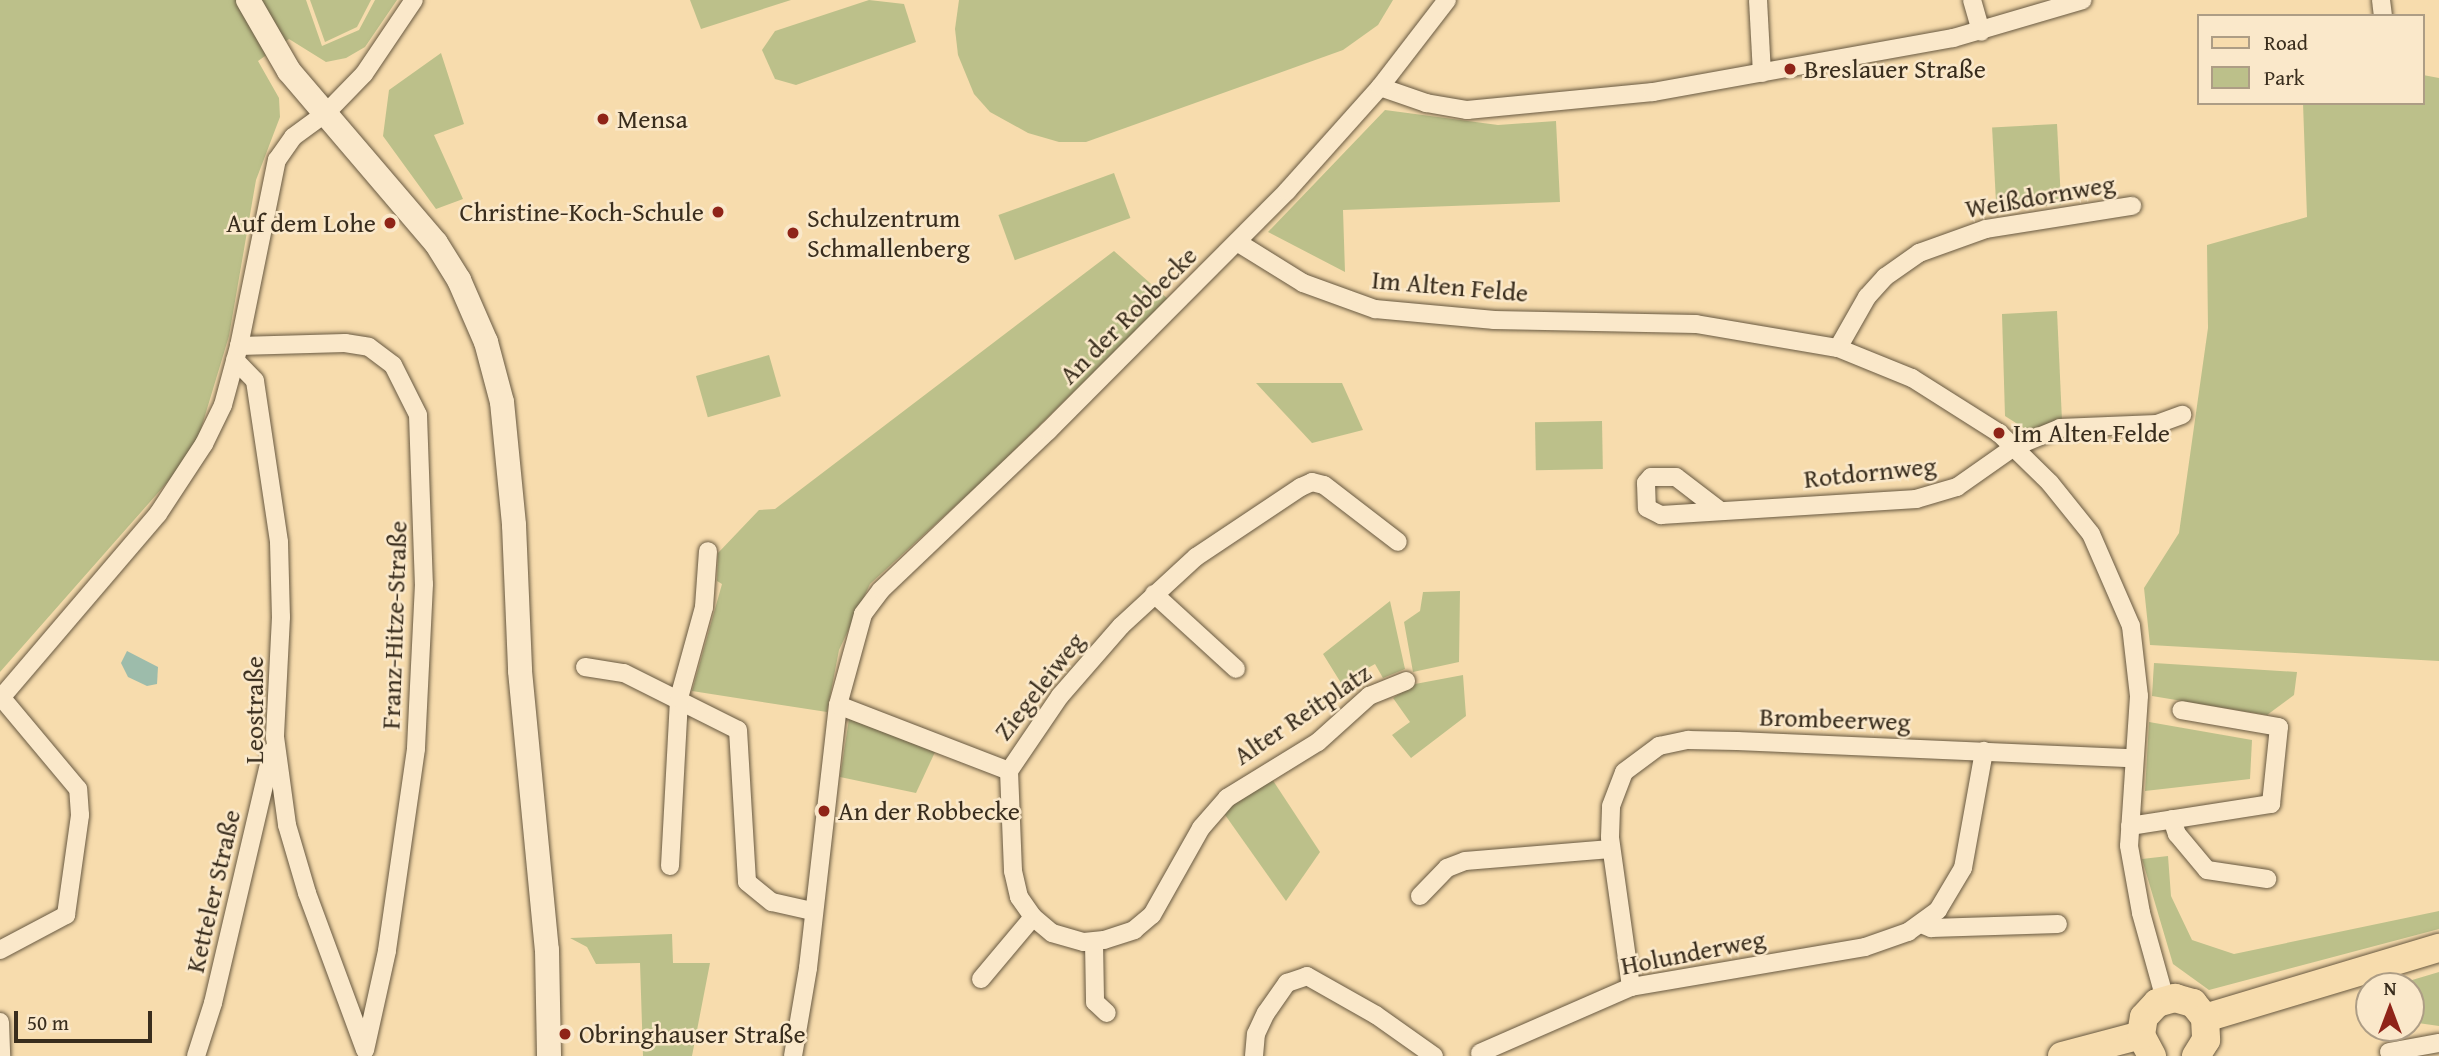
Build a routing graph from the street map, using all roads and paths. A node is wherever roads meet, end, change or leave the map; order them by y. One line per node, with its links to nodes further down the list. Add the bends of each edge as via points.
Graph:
1 (248, 0): 10 (street, via 271,47)
2 (414, 0): 10 (street, via 364,74)
3 (1447, 0): 9 (street, An der Robbecke)
4 (1758, 0): 8 (street)
5 (1972, 0): 7 (street)
6 (2083, 0): 7 (street)
7 (1981, 32): 8 (street)
8 (1762, 73): 9 (street, via 1653,92 1466,110 1426,103)
9 (1380, 87): 12 (street, An der Robbecke)
10 (327, 112): 14 (street, via 293,137 277,160); 58 (street, via 429,234 459,280 486,342 502,402 514,525 520,671 547,950)
11 (2132, 206): 13 (street, Weißdornweg, via 1986,229 1919,253 1867,297)
12 (1237, 242): 13 (street, Im Alten Felde, via 1303,283 1387,312 1494,320 1696,324); 26 (street, An der Robbecke, via 881,590 858,626)
13 (1838, 348): 16 (street, Im Alten Felde, via 1936,391)
14 (237, 353): 24 (street, via 214,425 179,485); 28 (street, Leostraße, via 255,381 279,542 281,617); 54 (street, Franz-Hitze-Straße, via 345,343 369,347 393,365 418,415 424,584 416,749 387,951)
15 (2182, 415): 16 (street, Rotdornweg, via 2157,424 2060,428)
16 (2014, 447): 17 (street, Rotdornweg, via 1957,487 1916,499); 30 (street, Im Alten Felde, via 2091,534 2114,578 2138,655 2140,696)
17 (1719, 510)
18 (1398, 542): 20 (street, Ziegeleiweg, via 1324,485 1312,482 1196,557)
19 (708, 551): 25 (street, via 704,607)
20 (1154, 594): 22 (street); 31 (street, Ziegeleiweg, via 1060,696)
21 (585, 667): 25 (street, via 624,673)
22 (1236, 669)
23 (1406, 681): 42 (street, Alter Reitplatz, via 1369,696 1318,742 1227,798 1201,828 1152,915 1127,934)
24 (1, 698): 44 (street, via 78,789 80,815 66,915)
25 (679, 698): 35 (street); 38 (street, via 738,730 746,873 752,891 772,902)
26 (838, 705): 31 (street, Ziegeleiweg); 38 (street, An der Robbecke)
27 (2181, 710): 32 (street, via 2278,727 2278,766 2271,804)
28 (275, 737): 54 (street, Leostraße, via 287,825); 57 (street, Ketteler Straße, via 214,1003)
29 (1984, 751): 30 (street, Brombeerweg); 34 (street, Brombeerweg, via 1672,742 1646,752 1624,772 1611,806); 40 (street, Holunderweg, via 1963,868 1949,895)
30 (2132, 758): 33 (street, Im Alten Felde)
31 (1009, 771): 39 (street, Alter Reitplatz, via 1013,871 1019,897)
32 (2172, 819): 33 (street); 36 (street, via 2177,834 2207,870)
33 (2130, 826): 47 (street, Im Alten Felde, via 2129,846 2141,913)
34 (1611, 849): 37 (street, via 1465,861 1447,868); 46 (street, Brombeerweg)
35 (670, 866)
36 (2267, 879)
37 (1420, 896)
38 (812, 911): 59 (street, An der Robbecke)
39 (1033, 917): 42 (street, Alter Reitplatz, via 1063,937); 45 (street)
40 (1922, 923): 41 (street, Holunderweg, via 1931,928); 46 (street, Holunderweg, via 1865,947)
41 (2058, 924)
42 (1094, 942): 48 (street, via 1095,1002)
43 (2439, 948): 49 (main road)
44 (0, 950)
45 (981, 979)
46 (1631, 987): 55 (street, Holunderweg)
47 (2165, 999): 49 (main road, via 2193,1003); 52 (main road, via 2144,1017)
48 (1107, 1013)
49 (2205, 1018): 63 (main road, via 2206,1040)
50 (0, 1022): 56 (street)
51 (2439, 1043): 53 (street)
52 (2147, 1046): 62 (main road)
53 (2389, 1052)
54 (365, 1053)
55 (1480, 1053)
56 (1, 1056)
57 (197, 1056)
58 (549, 1056)
59 (793, 1056)
60 (1254, 1056): 61 (street, via 1266,1013 1287,983 1307,976)
61 (1434, 1056)
62 (2062, 1056)
63 (2196, 1056)

